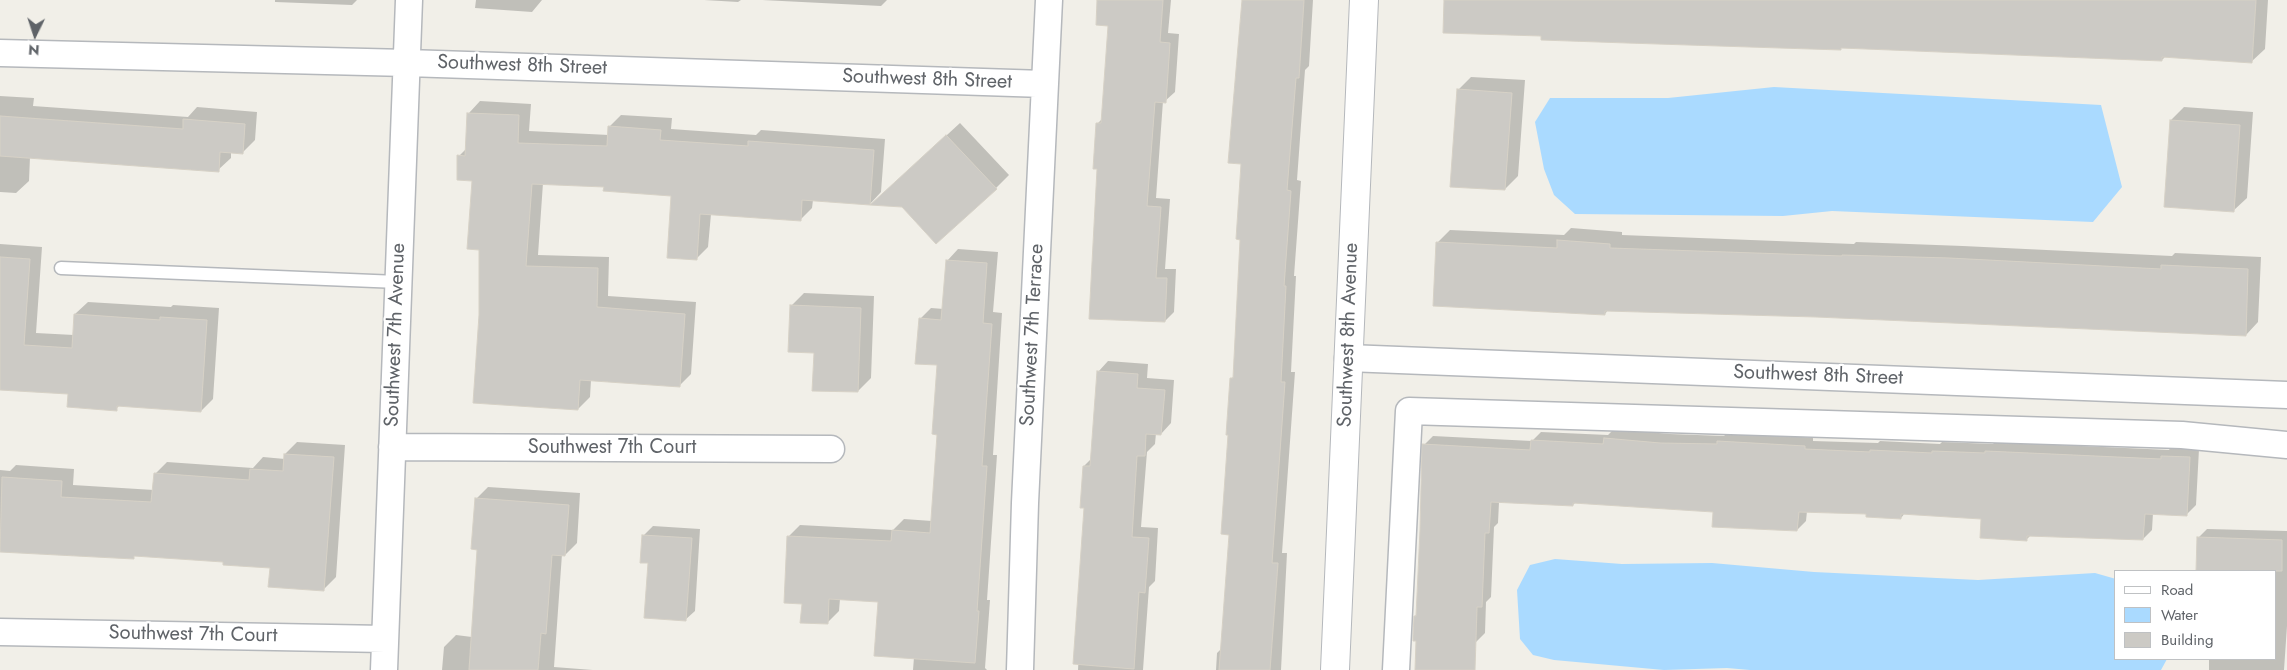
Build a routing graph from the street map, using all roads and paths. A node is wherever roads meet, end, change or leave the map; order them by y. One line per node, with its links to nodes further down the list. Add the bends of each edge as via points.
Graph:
1 (409, 0): 5 (street, Southwest 7th Avenue)
2 (1049, 0): 6 (street, Southwest 7th Terrace)
3 (1364, 0): 9 (street, Southwest 8th Avenue)
4 (0, 53): 5 (street, Southwest 8th Street)
5 (406, 63): 6 (street, Southwest 8th Street); 8 (street, Southwest 7th Avenue)
6 (1044, 84): 17 (street, Southwest 7th Terrace)
7 (61, 268): 8 (lane)
8 (398, 282): 12 (street, Southwest 7th Avenue)
9 (1348, 358): 10 (street, Southwest 8th Street); 18 (street, Southwest 8th Avenue)
10 (2287, 395)
11 (2287, 445): 19 (street, via 2182,435 1409,410)
12 (392, 447): 13 (street, Southwest 7th Court); 15 (street, Southwest 7th Avenue)
13 (831, 449)
14 (0, 632): 15 (street, Southwest 7th Court)
15 (385, 638): 16 (street, Southwest 7th Avenue)
16 (384, 670)
17 (1020, 670)
18 (1335, 670)
19 (1396, 670)

